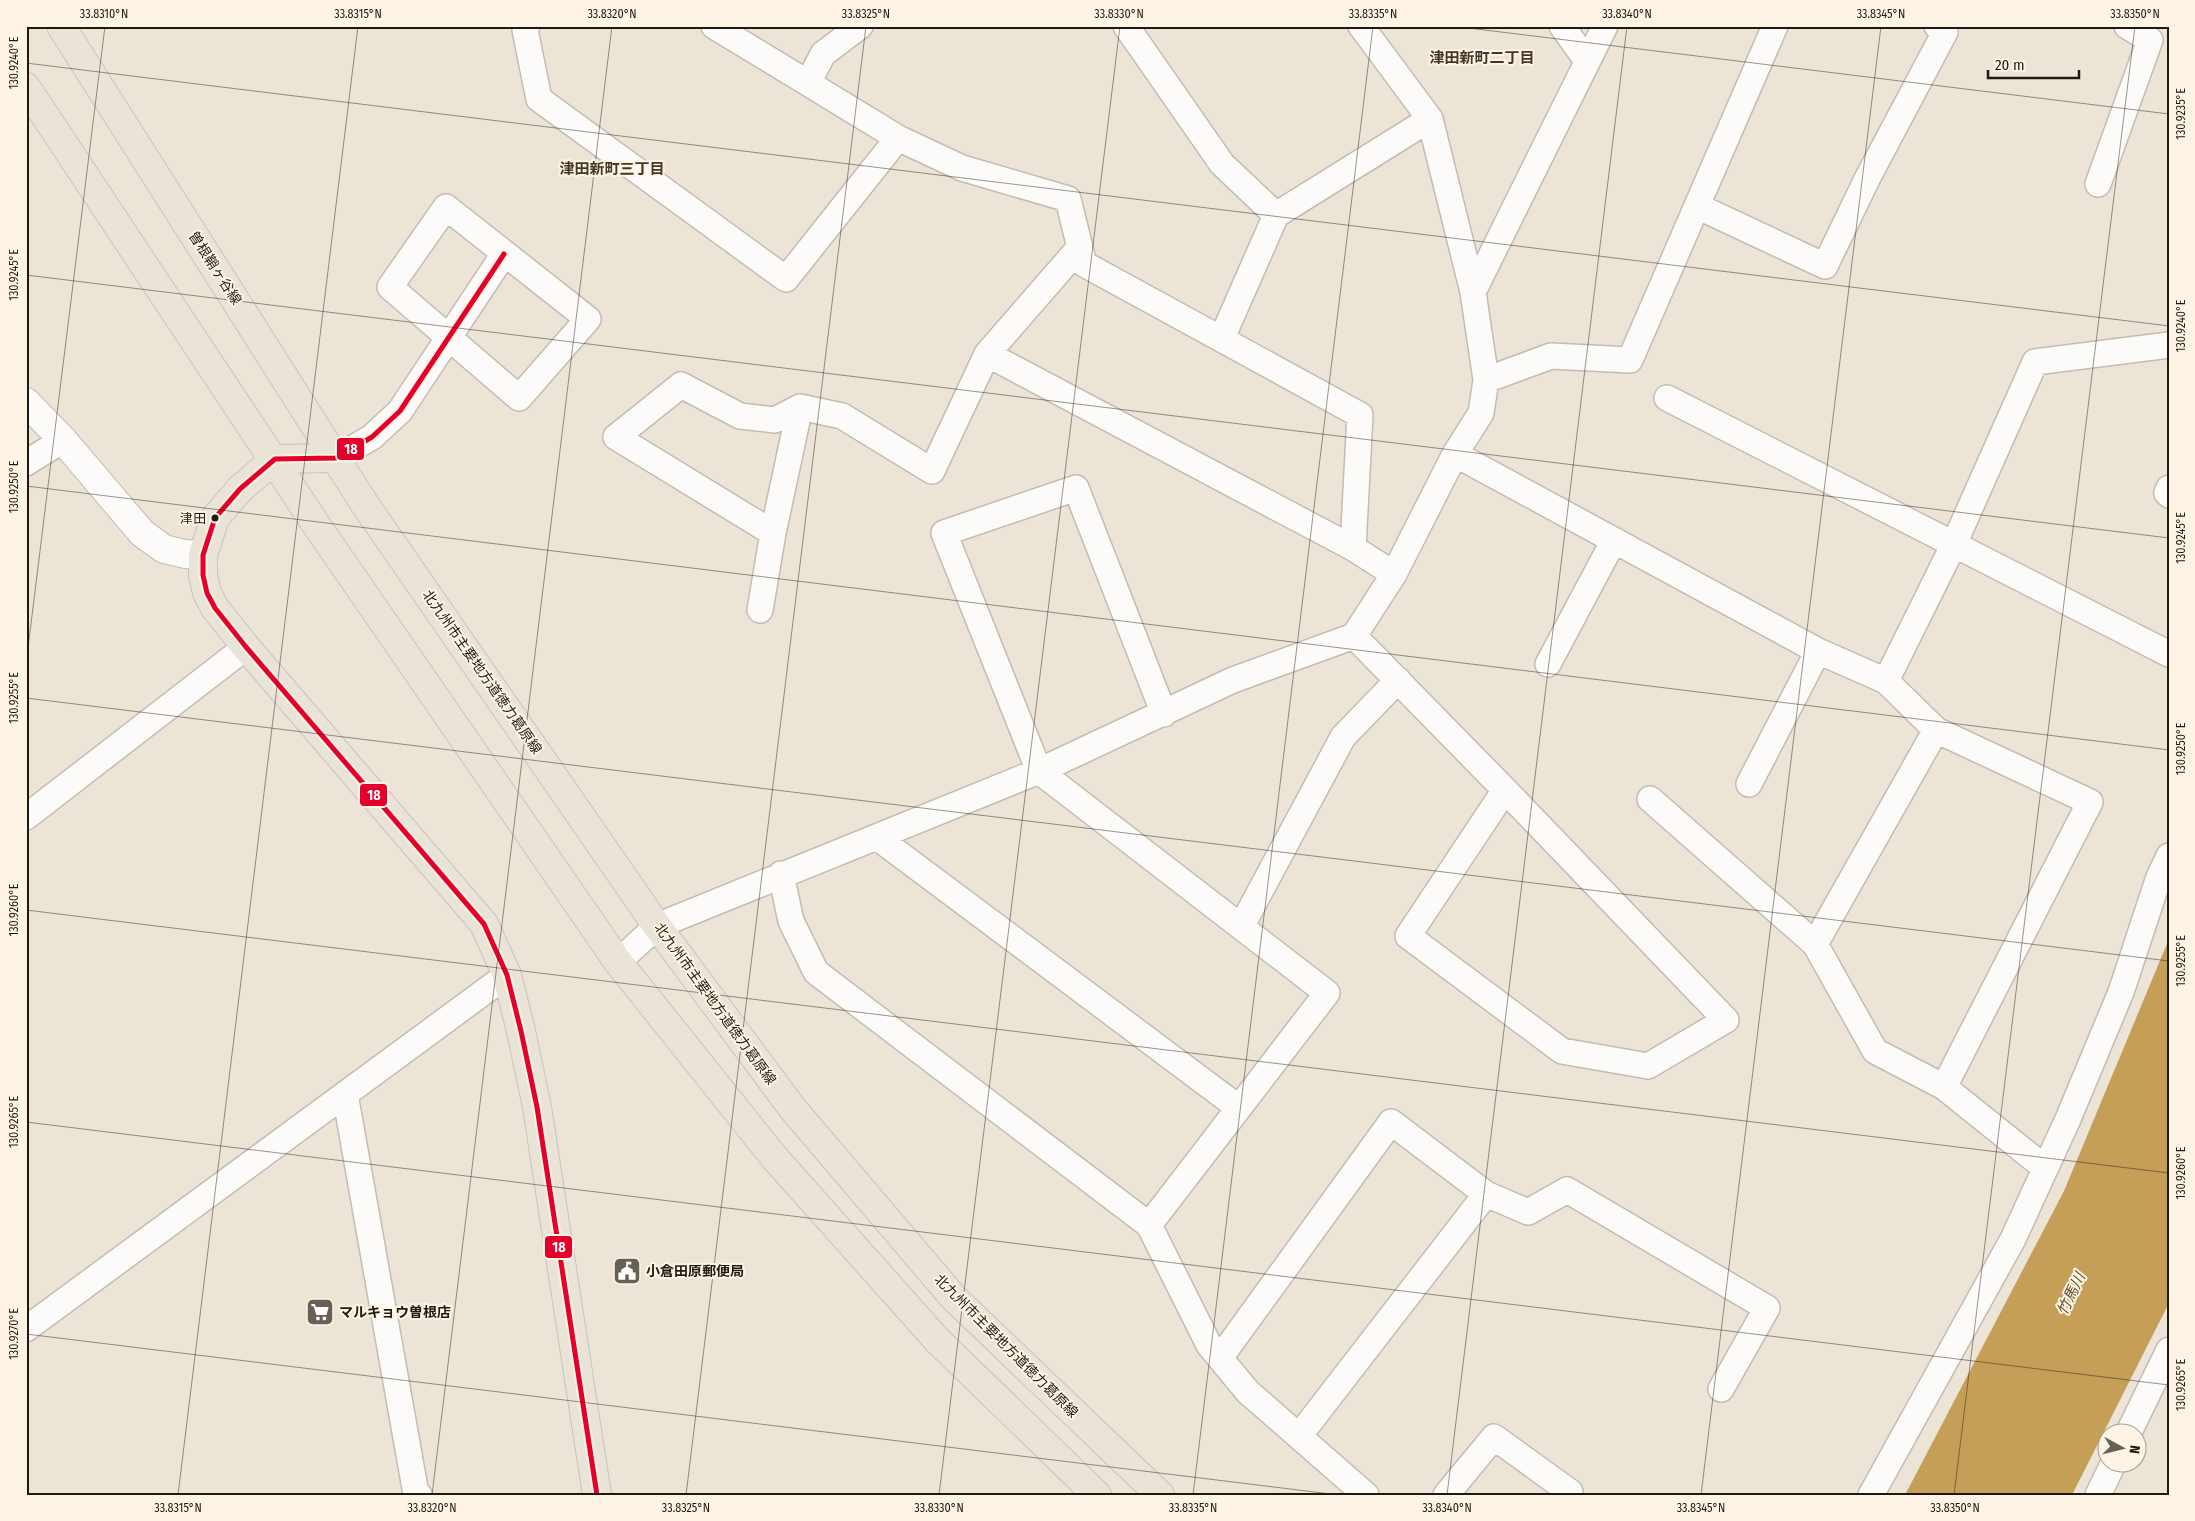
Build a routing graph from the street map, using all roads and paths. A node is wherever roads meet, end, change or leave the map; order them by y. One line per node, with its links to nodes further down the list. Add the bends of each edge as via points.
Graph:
1 (61, 26): 33 (main road, 曽根鞘ヶ谷線)
2 (527, 26): 16 (street, via 525,30 539,99 786,279)
3 (714, 26): 13 (street)
4 (860, 26): 13 (street, via 823,54)
5 (1126, 26): 19 (street, via 1222,164)
6 (1361, 26): 15 (street)
7 (1562, 26): 12 (street)
8 (1605, 26): 12 (street)
9 (1775, 26): 18 (street)
10 (1937, 26): 18 (street, via 1945,32 1825,266)
11 (2127, 26): 17 (street, via 2150,40)
12 (1587, 61): 22 (street)
13 (808, 83): 16 (street)
14 (26, 87): 34 (main road)
15 (1430, 119): 19 (street); 22 (street)
16 (898, 138): 20 (street, via 962,168 1068,199)
17 (2098, 184)
18 (1697, 206): 27 (street, via 1630,360 1551,356)
19 (1276, 216): 24 (street)
20 (1080, 246): 24 (street, via 1084,264); 26 (street)
21 (504, 254): 23 (street); 23 (street, via 446,207 390,287); 23 (street, via 588,319 519,398)
22 (1473, 292): 27 (street)
23 (448, 336): 33 (street, via 400,411 372,437)
24 (1222, 338): 41 (street, via 1360,415)
25 (2169, 345): 40 (street, via 2035,362)
26 (987, 354): 30 (street, via 932,471 842,416); 41 (street)
27 (1486, 380): 32 (street, via 1481,413)
28 (1667, 398): 40 (street)
29 (26, 402): 31 (street)
30 (800, 407): 38 (street); 38 (street, via 775,420 740,416 681,385 616,437)
31 (63, 440): 35 (street); 42 (street, via 142,533 164,549)
32 (1455, 454): 39 (street); 43 (street)
33 (336, 458): 34 (main road); 62 (main road, 北九州市主要地方道徳力葛原線)
34 (275, 459): 42 (main road, via 240,489 215,518); 65 (main road, via 323,534)
35 (26, 463)
36 (2169, 488): 37 (street)
37 (2169, 495)
38 (773, 533): 44 (street)
39 (1614, 540): 47 (street); 49 (street)
40 (1954, 544): 48 (street); 51 (street)
41 (1353, 548): 43 (street)
42 (203, 555): 46 (main road, via 203,576 208,594)
43 (1394, 574): 45 (street)
44 (760, 610)
45 (1354, 636): 50 (street); 52 (street, via 1233,680)
46 (246, 647): 58 (street); 66 (main road, via 484,924)
47 (1818, 651): 51 (street); 55 (street)
48 (2169, 654)
49 (1548, 664)
50 (1398, 680): 56 (street); 63 (street, via 1342,737)
51 (1886, 681): 53 (street)
52 (1164, 714): 54 (street); 54 (street, via 1076,488 944,533)
53 (1936, 730): 64 (street); 67 (street, via 2090,802)
54 (1039, 770): 59 (street); 63 (street)
55 (1749, 784)
56 (1505, 790): 56 (street, via 1533,818 1726,1020 1648,1066 1562,1051 1408,936)
57 (1650, 799): 64 (street)
58 (26, 817)
59 (878, 838): 61 (street); 69 (street)
60 (2165, 871): 70 (street, via 2121,992)
61 (780, 874): 62 (street); 72 (street, via 791,921 816,972)
62 (657, 926): 65 (street); 83 (main road, 北九州市主要地方道徳力葛原線, via 793,1109 953,1297)
63 (1241, 927): 69 (street, via 1327,993)
64 (1816, 944): 67 (street, via 1875,1052)
65 (618, 962): 82 (main road, via 773,1156 938,1341)
66 (507, 975): 68 (street); 81 (main road, via 537,1108)
67 (1944, 1087): 70 (street)
68 (346, 1094): 73 (street); 80 (street, via 416,1494)
69 (1238, 1108): 72 (street)
70 (2045, 1168): 87 (street, via 2013,1239)
71 (1486, 1194): 75 (street, via 1391,1122); 76 (street, via 1528,1212 1566,1190 1767,1308); 78 (street)
72 (1148, 1225): 75 (street, via 1209,1344)
73 (26, 1329)
74 (2169, 1350): 77 (street)
75 (1220, 1358): 78 (street, via 1248,1392)
76 (1721, 1389)
77 (2133, 1424)
78 (1299, 1436): 84 (street)
79 (2108, 1474): 88 (street)
80 (419, 1495)
81 (597, 1495)
82 (1097, 1495)
83 (1160, 1495)
84 (1366, 1495)
85 (1446, 1495): 86 (street, via 1494,1437 1570,1492)
86 (1567, 1495)
87 (1871, 1495)
88 (2098, 1495)

